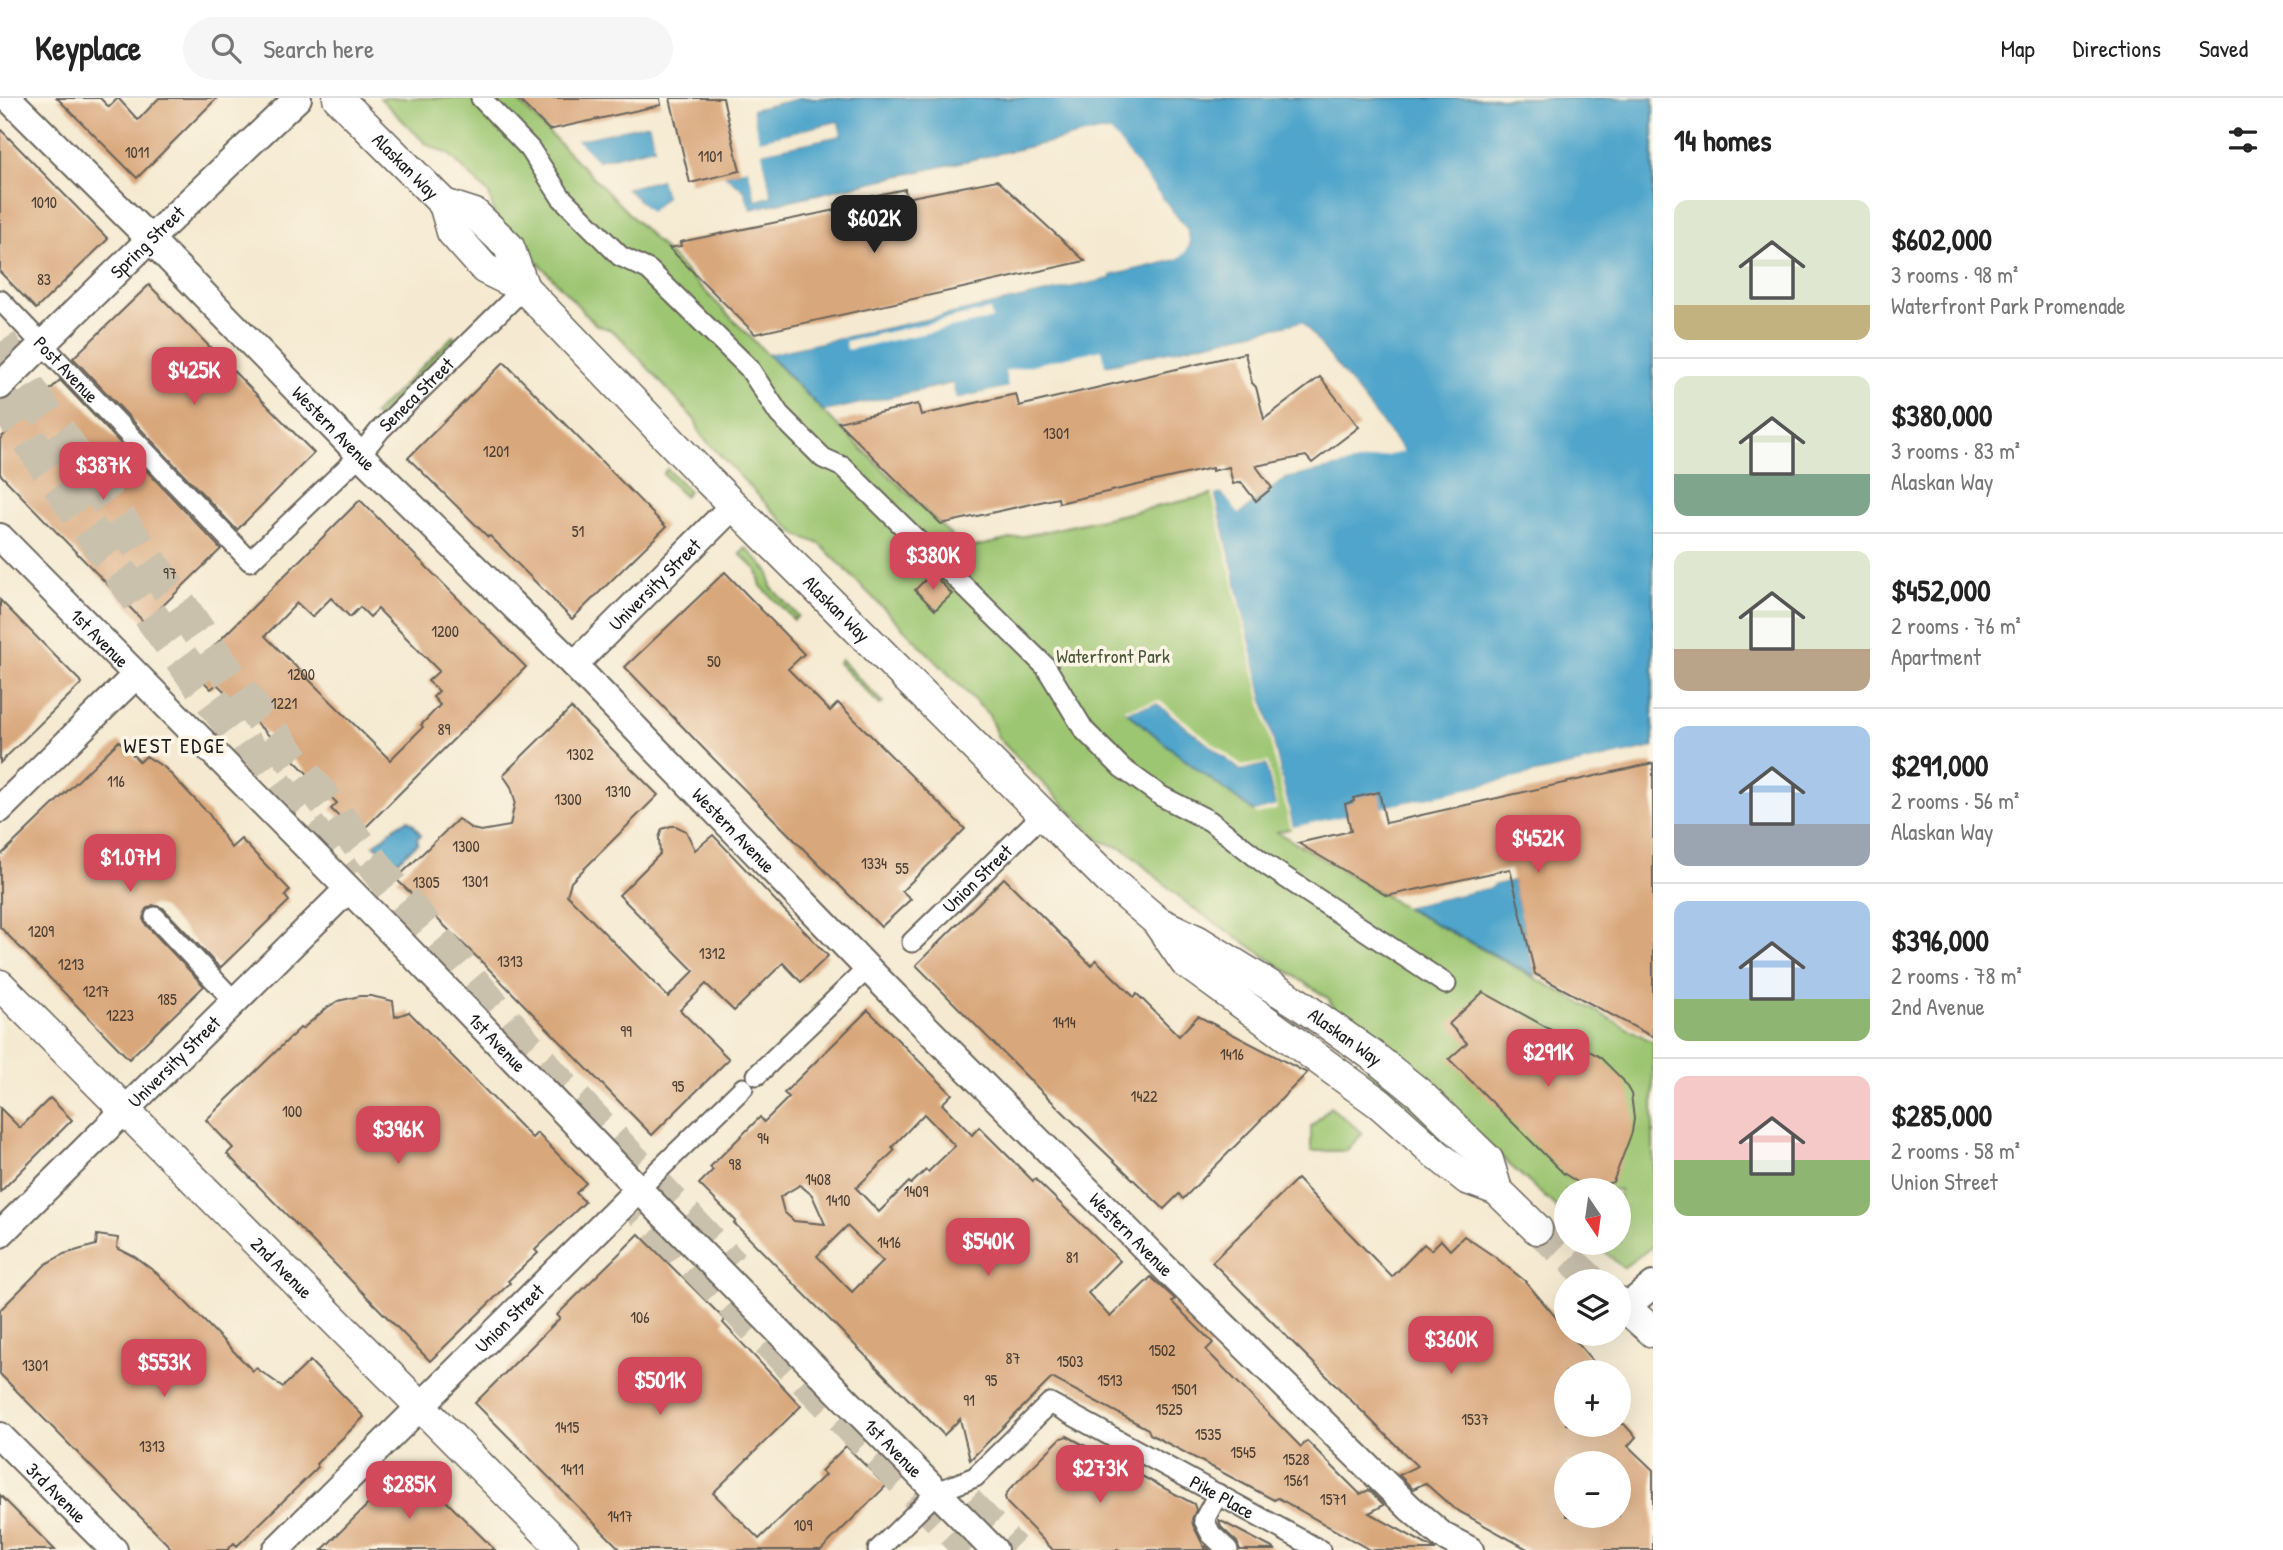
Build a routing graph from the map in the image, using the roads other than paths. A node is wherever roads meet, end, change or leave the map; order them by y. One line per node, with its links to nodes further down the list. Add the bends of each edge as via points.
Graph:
1 (8, 98): 5 (main road, Western Avenue)
2 (298, 98): 5 (main road, Spring Street)
3 (338, 98): 6 (main road, Alaskan Way, via 444,204 452,232 485,269)
4 (481, 98): 22 (street, via 530,149 561,197 620,256 649,270 748,368 779,414 823,458 843,467 1046,667 1084,730 1122,768 1161,796 1210,821 1265,864)
5 (149, 238): 8 (main road, Spring Street); 10 (main road, Western Avenue)
6 (524, 288): 10 (street, Seneca Street); 11 (main road, Alaskan Way)
7 (0, 300): 8 (street, Post Avenue)
8 (42, 344): 9 (main road, Spring Street); 13 (street, Post Avenue)
9 (0, 386)
10 (359, 455): 13 (street, Seneca Street); 14 (main road, Western Avenue)
11 (734, 505): 14 (main road, University Street); 17 (main road, Alaskan Way)
12 (0, 537): 15 (main road, 1st Avenue)
13 (250, 561)
14 (574, 665): 21 (main road, Western Avenue)
15 (136, 675): 16 (main road); 18 (main road, 1st Avenue)
16 (0, 809)
17 (1042, 815): 20 (street, Union Street); 27 (main road, Alaskan Way, via 1158,922 1198,941 1298,1003 1373,1056 1488,1160 1497,1190)
18 (347, 890): 24 (main road, University Street); 26 (main road, 1st Avenue)
19 (155, 916): 24 (street)
20 (912, 942)
21 (868, 968): 26 (street, Union Street); 44 (main road, Western Avenue, via 1397,1495 1443,1536)
22 (1446, 984)
23 (0, 985): 25 (main road, 2nd Avenue)
24 (235, 1002): 25 (main road, University Street)
25 (125, 1110): 28 (main road, University Street); 33 (main road, 2nd Avenue)
26 (639, 1189): 33 (main road, Union Street); 35 (main road, 1st Avenue)
27 (1537, 1229)
28 (0, 1234)
29 (1653, 1285): 30 (main road)
30 (1631, 1299)
31 (1631, 1313): 32 (main road)
32 (1653, 1332)
33 (421, 1407): 38 (main road, Union Street); 39 (main road, 2nd Avenue)
34 (0, 1436): 37 (main road, 3rd Avenue)
35 (937, 1492): 36 (street, Pike Place, via 975,1477 1050,1403); 40 (street); 41 (main road, 1st Avenue)
36 (1218, 1494): 42 (street, via 1203,1520); 43 (street, Pike Place)
37 (114, 1550)
38 (276, 1550)
39 (564, 1550)
40 (878, 1550)
41 (994, 1550)
42 (1228, 1550)
43 (1320, 1550)
44 (1470, 1550)

